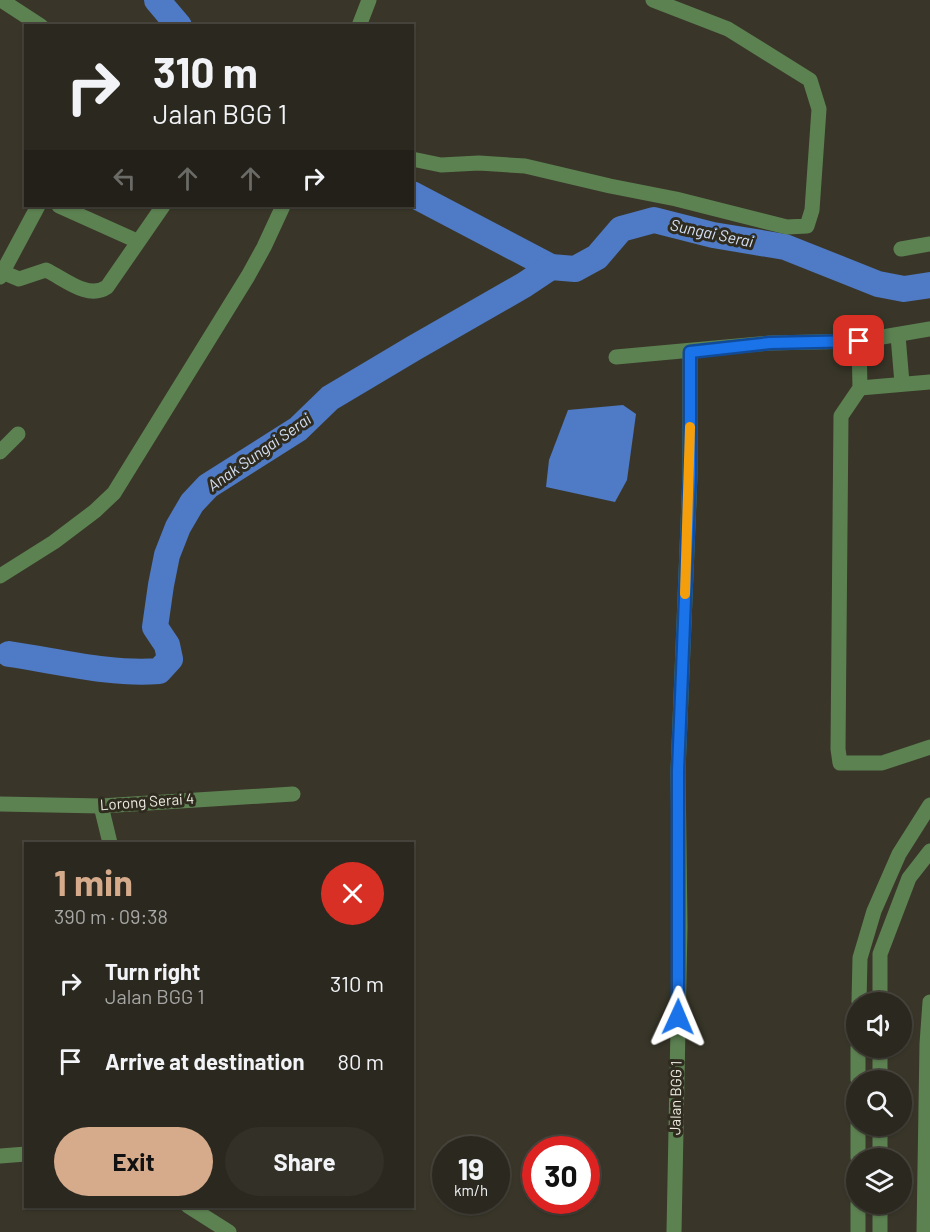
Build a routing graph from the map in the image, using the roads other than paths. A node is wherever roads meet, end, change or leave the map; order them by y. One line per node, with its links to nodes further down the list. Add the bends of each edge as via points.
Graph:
1 (1, 0): 4 (street)
2 (369, 0): 5 (street)
3 (653, 0): 6 (street, via 728,29 810,80 819,109 812,210 807,226 787,227 525,166 441,165)
4 (38, 24)
5 (360, 24)
6 (414, 159)
7 (37, 207): 14 (street)
8 (61, 207): 11 (street)
9 (163, 207): 11 (street)
10 (279, 207): 25 (street, via 248,276 114,493 54,542)
11 (137, 242): 14 (street, via 107,287 94,293 46,270 19,279)
12 (930, 244): 13 (street)
13 (902, 249)
14 (1, 275)
15 (929, 330): 16 (street)
16 (898, 336): 17 (street); 21 (street)
17 (859, 341): 18 (street, via 770,343); 22 (street)
18 (690, 352): 19 (street); 44 (street, Jalan BGG 1, via 690,475 678,771 680,926)
19 (616, 357)
20 (930, 382): 21 (street)
21 (902, 384): 22 (street)
22 (860, 388): 26 (street, via 842,416 840,764 882,763)
23 (18, 434): 24 (street)
24 (0, 452)
25 (0, 575)
26 (930, 747)
27 (293, 794): 30 (street, Lorong Serai 4)
28 (0, 804): 30 (street, Lorong Serai 4)
29 (930, 805): 33 (street, via 899,854 874,911 860,958)
30 (101, 806): 31 (street)
31 (110, 842)
32 (930, 851): 34 (street, via 909,878 880,954)
33 (859, 992)
34 (880, 992)
35 (930, 1002): 36 (street)
36 (928, 1044): 39 (street)
37 (24, 1154): 38 (street)
38 (0, 1156)
39 (927, 1185): 47 (street)
40 (191, 1208): 43 (street)
41 (858, 1214): 45 (street)
42 (880, 1214): 46 (street)
43 (229, 1232)
44 (674, 1232)
45 (858, 1232)
46 (880, 1232)
47 (924, 1232)

